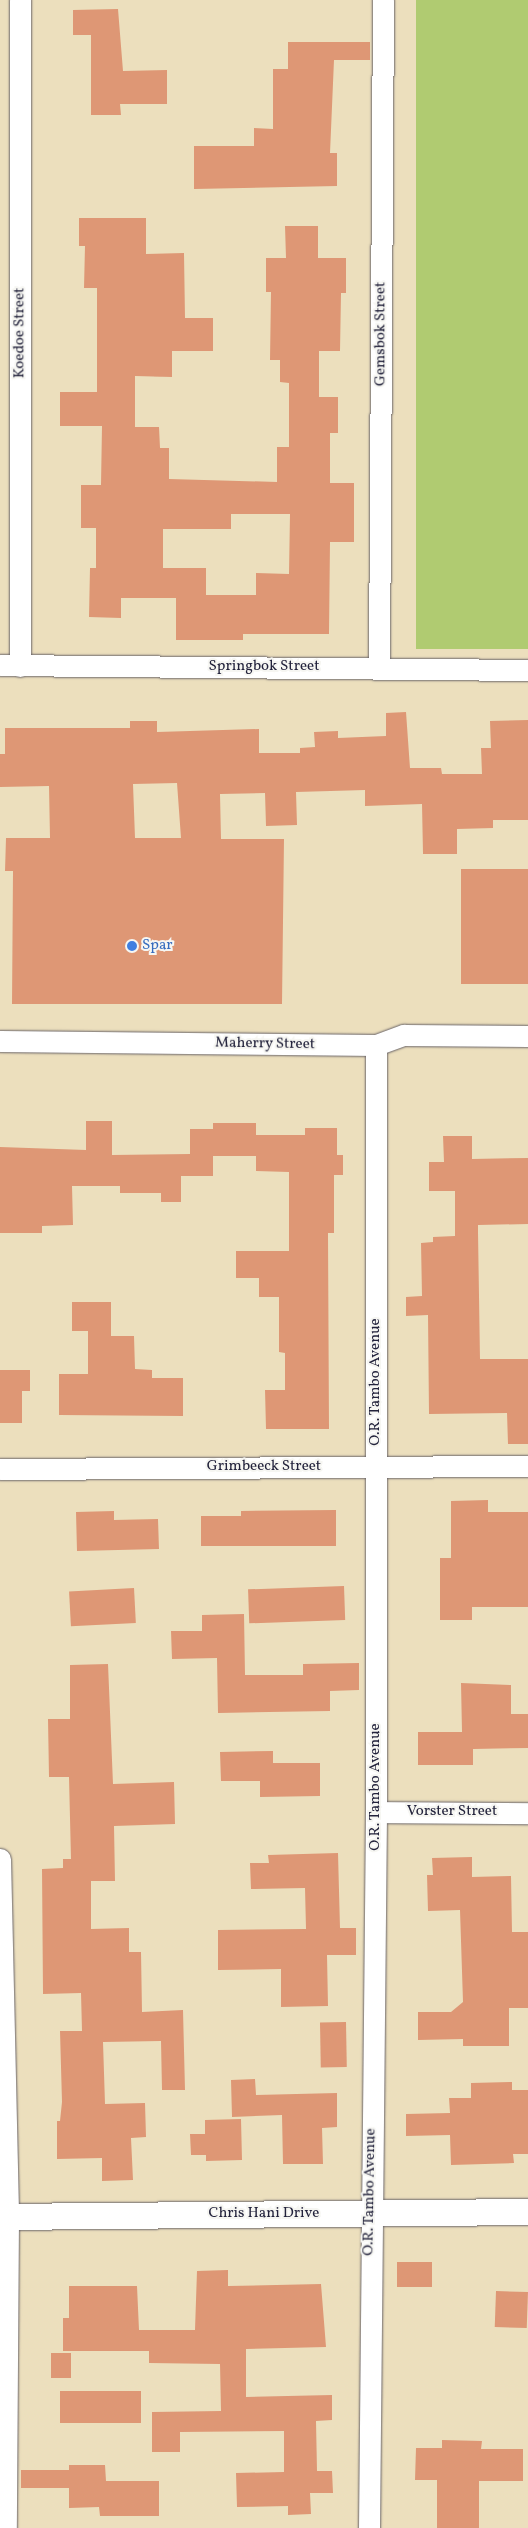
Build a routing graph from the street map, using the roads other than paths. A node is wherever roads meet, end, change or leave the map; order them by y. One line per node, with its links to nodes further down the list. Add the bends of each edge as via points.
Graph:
1 (20, 0): 3 (street, Koedoe Street)
2 (383, 0): 4 (street, Gemsbok Street)
3 (10, 665): 4 (street, Springbok Street)
4 (379, 668): 5 (street, Springbok Street)
5 (528, 670)
6 (528, 1036): 8 (street, Maherry Street, via 404,1035)
7 (0, 1041): 8 (street, Maherry Street)
8 (376, 1045): 9 (street, O.R. Tambo Avenue)
9 (376, 1466): 10 (street, Grimbeeck Street); 11 (street, Grimbeeck Street); 12 (street, O.R. Tambo Avenue)
10 (528, 1466)
11 (0, 1469)
12 (376, 1812): 13 (street, Vorster Street); 18 (street, O.R. Tambo Avenue)
13 (528, 1813)
14 (0, 1859): 15 (street)
15 (1, 1957): 16 (street)
16 (2, 2063): 19 (street)
17 (528, 2212): 18 (street, Chris Hani Drive)
18 (370, 2214): 19 (street, Chris Hani Drive); 21 (street, O.R. Tambo Avenue)
19 (4, 2217): 20 (street)
20 (6, 2528)
21 (369, 2528)

